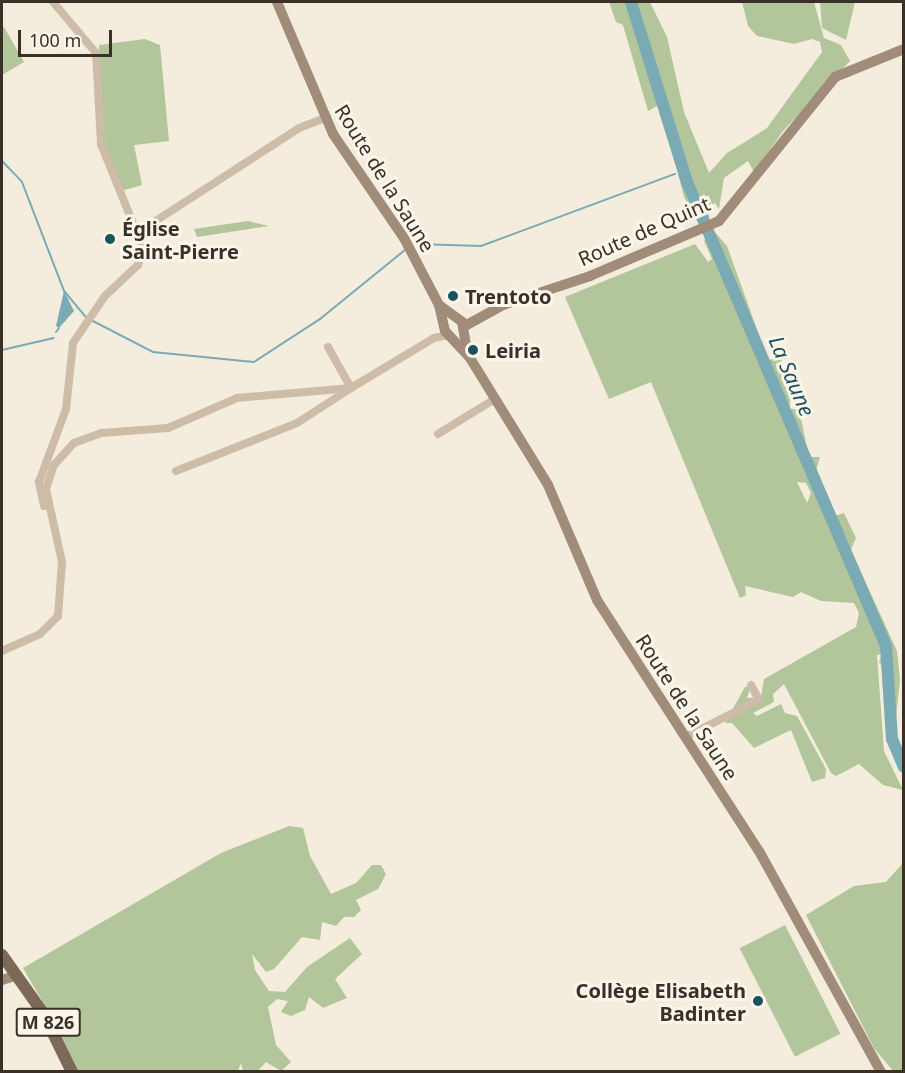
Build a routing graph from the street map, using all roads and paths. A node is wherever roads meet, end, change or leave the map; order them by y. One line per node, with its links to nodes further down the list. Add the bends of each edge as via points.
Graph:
1 (53, 2): 5 (street, via 96,52 101,144)
2 (277, 2): 4 (street, Route de la Saune)
3 (903, 49): 7 (street, Route de Quint, via 835,77 715,224)
4 (325, 118): 5 (street, via 299,128); 6 (street, Route de la Saune, via 405,238)
5 (137, 233): 15 (street, via 143,248 141,260 90,313 74,343 66,409 39,482)
6 (439, 305): 7 (street, Route de la Saune); 8 (street, Route de la Saune)
7 (459, 323): 8 (street); 8 (street); 10 (street, Route de la Saune)
8 (447, 330): 10 (street, Route de la Saune); 11 (street)
9 (328, 347): 11 (street)
10 (470, 358): 12 (street, Route de la Saune)
11 (351, 388): 14 (street, via 297,423); 15 (street, via 251,395 168,428 82,438 50,472)
12 (495, 399): 13 (street); 18 (street, Route de la Saune, via 548,485 590,589)
13 (438, 435)
14 (176, 471)
15 (48, 513): 16 (street, via 60,549 59,611 47,629)
16 (2, 651)
17 (751, 685): 18 (street, via 759,700)
18 (685, 737): 23 (street, Route de la Saune, via 775,877)
19 (4, 964): 20 (main road, M 826)
20 (17, 975): 21 (street); 22 (main road, M 826)
21 (2, 980)
22 (72, 1071)
23 (880, 1071)

